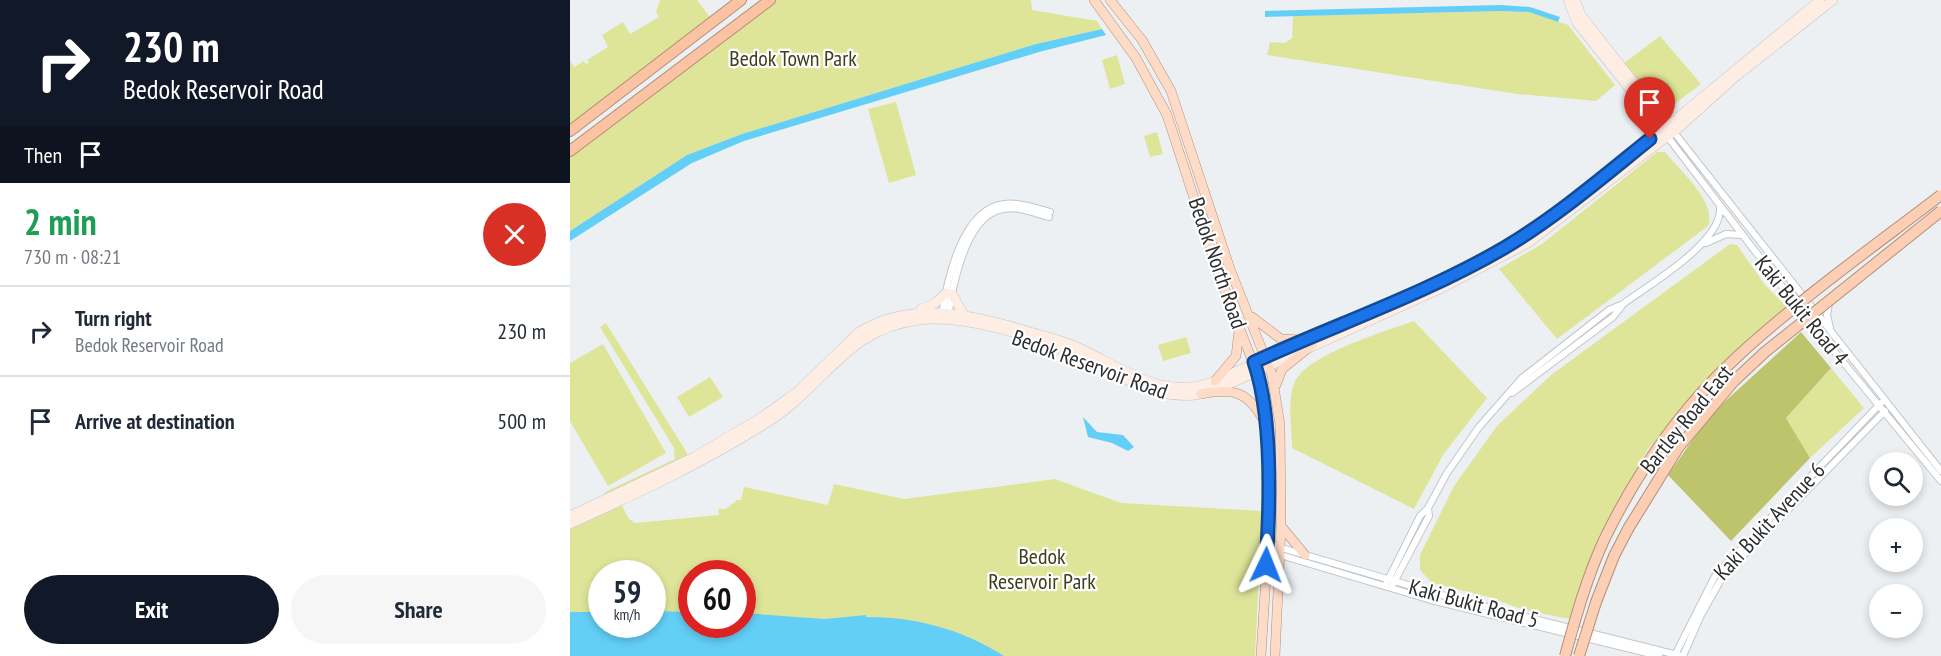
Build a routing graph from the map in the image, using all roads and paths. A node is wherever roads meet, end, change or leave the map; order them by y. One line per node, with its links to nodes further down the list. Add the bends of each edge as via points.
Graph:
1 (741, 0): 11 (highway)
2 (770, 0): 13 (highway)
3 (1094, 0): 29 (main road, Bedok North Road, via 1136,58 1167,115 1218,273)
4 (1110, 0): 24 (main road, Bedok North Road, via 1142,40 1171,92)
5 (1568, 0): 9 (main road, via 1577,23)
6 (1575, 0): 10 (main road, via 1581,15)
7 (1820, 0): 10 (main road)
8 (1833, 0): 10 (main road)
9 (1649, 111): 10 (main road); 12 (main road, via 1650,129)
10 (1668, 130): 12 (main road, Bedok Reservoir Road); 15 (street, Kaki Bukit Road 4); 20 (street, Kaki Bukit Road 4); 31 (main road, Bedok Reservoir Road, via 1520,247 1438,290)
11 (570, 131)
12 (1638, 149): 31 (main road, Bedok Reservoir Road, via 1501,250)
13 (570, 151)
14 (1941, 193): 20 (street); 54 (highway, Bartley Road East, bridge, via 1745,349 1692,405 1641,473 1605,540 1585,586)
15 (1720, 207): 17 (street, Kaki Bukit Road 4); 18 (street, via 1719,223)
16 (1941, 210): 21 (street); 55 (highway, Bartley Road East, bridge, via 1765,352 1706,412 1655,481 1623,538)
17 (1743, 235): 18 (street, via 1726,234); 22 (street, Kaki Bukit Road 4)
18 (1703, 244): 50 (street, via 1507,397 1461,452 1420,516)
19 (949, 293): 19 (street, via 966,235 979,216 991,207 1005,204 1049,214 1009,208 985,217 976,226); 25 (main road); 26 (street); 27 (main road)
20 (1806, 299): 22 (street); 23 (street, Kaki Bukit Road 4)
21 (1831, 299): 23 (street); 30 (street, via 1827,315)
22 (1797, 306): 28 (street, Kaki Bukit Road 4)
23 (1816, 312): 28 (street); 30 (street, Kaki Bukit Road 4)
24 (1248, 314): 31 (main road, via 1281,339); 32 (main road, Bedok North Road)
25 (904, 315): 26 (main road, Bedok Reservoir Road); 44 (main road, Bedok Reservoir Road, via 859,332 798,391 735,433 679,465)
26 (945, 315): 27 (main road, Bedok Reservoir Road); 36 (main road, Bedok Reservoir Road, via 1057,348 1152,390 1180,396); 45 (main road, Bedok Reservoir Road, via 897,323 864,337 803,397 776,417 698,464)
27 (964, 315): 34 (main road, Bedok Reservoir Road, via 1073,345 1153,383 1186,388)
28 (1808, 319): 38 (street, Kaki Bukit Road 4)
29 (1239, 323): 33 (main road, Bedok North Road); 34 (main road, via 1236,356)
30 (1831, 332): 37 (street, Kaki Bukit Road 4)
31 (1308, 342): 32 (main road, Bedok Reservoir Road); 35 (main road, via 1282,369)
32 (1267, 361): 33 (main road, Bedok Reservoir Road); 35 (main road, Bedok North Road)
33 (1256, 366): 34 (main road, Bedok Reservoir Road); 36 (main road, Bedok Reservoir Road); 41 (main road, Bedok North Road)
34 (1215, 381)
35 (1276, 393): 46 (main road, Bedok North Road)
36 (1201, 394): 41 (main road, via 1225,391 1251,400)
37 (1884, 400): 38 (street, Kaki Bukit Avenue 6); 39 (street, Kaki Bukit Road 4)
38 (1879, 406): 40 (street, Kaki Bukit Road 4); 51 (street, Kaki Bukit Avenue 6, via 1715,576)
39 (1890, 407): 40 (street, Kaki Bukit Avenue 6); 42 (street, Kaki Bukit Road 4)
40 (1884, 412): 43 (street, Kaki Bukit Road 4); 51 (street, Kaki Bukit Avenue 6, via 1723,576)
41 (1267, 426): 47 (main road, Bedok North Road)
42 (1941, 471)
43 (1941, 482)
44 (570, 516)
45 (570, 524)
46 (1281, 526): 48 (main road, Bedok North Road); 49 (main road)
47 (1267, 548): 48 (street, Kaki Bukit Road 5); 52 (main road, Bedok North Road)
48 (1281, 551): 49 (street, Kaki Bukit Road 5); 50 (street, Kaki Bukit Road 5); 53 (main road, Bedok North Road)
49 (1305, 555): 50 (street, Kaki Bukit Road 5)
50 (1389, 584): 51 (street, Kaki Bukit Road 5); 56 (street, Kaki Bukit Road 5)
51 (1679, 655)
52 (1261, 656)
53 (1275, 656)
54 (1565, 656)
55 (1579, 656)
56 (1659, 656)

